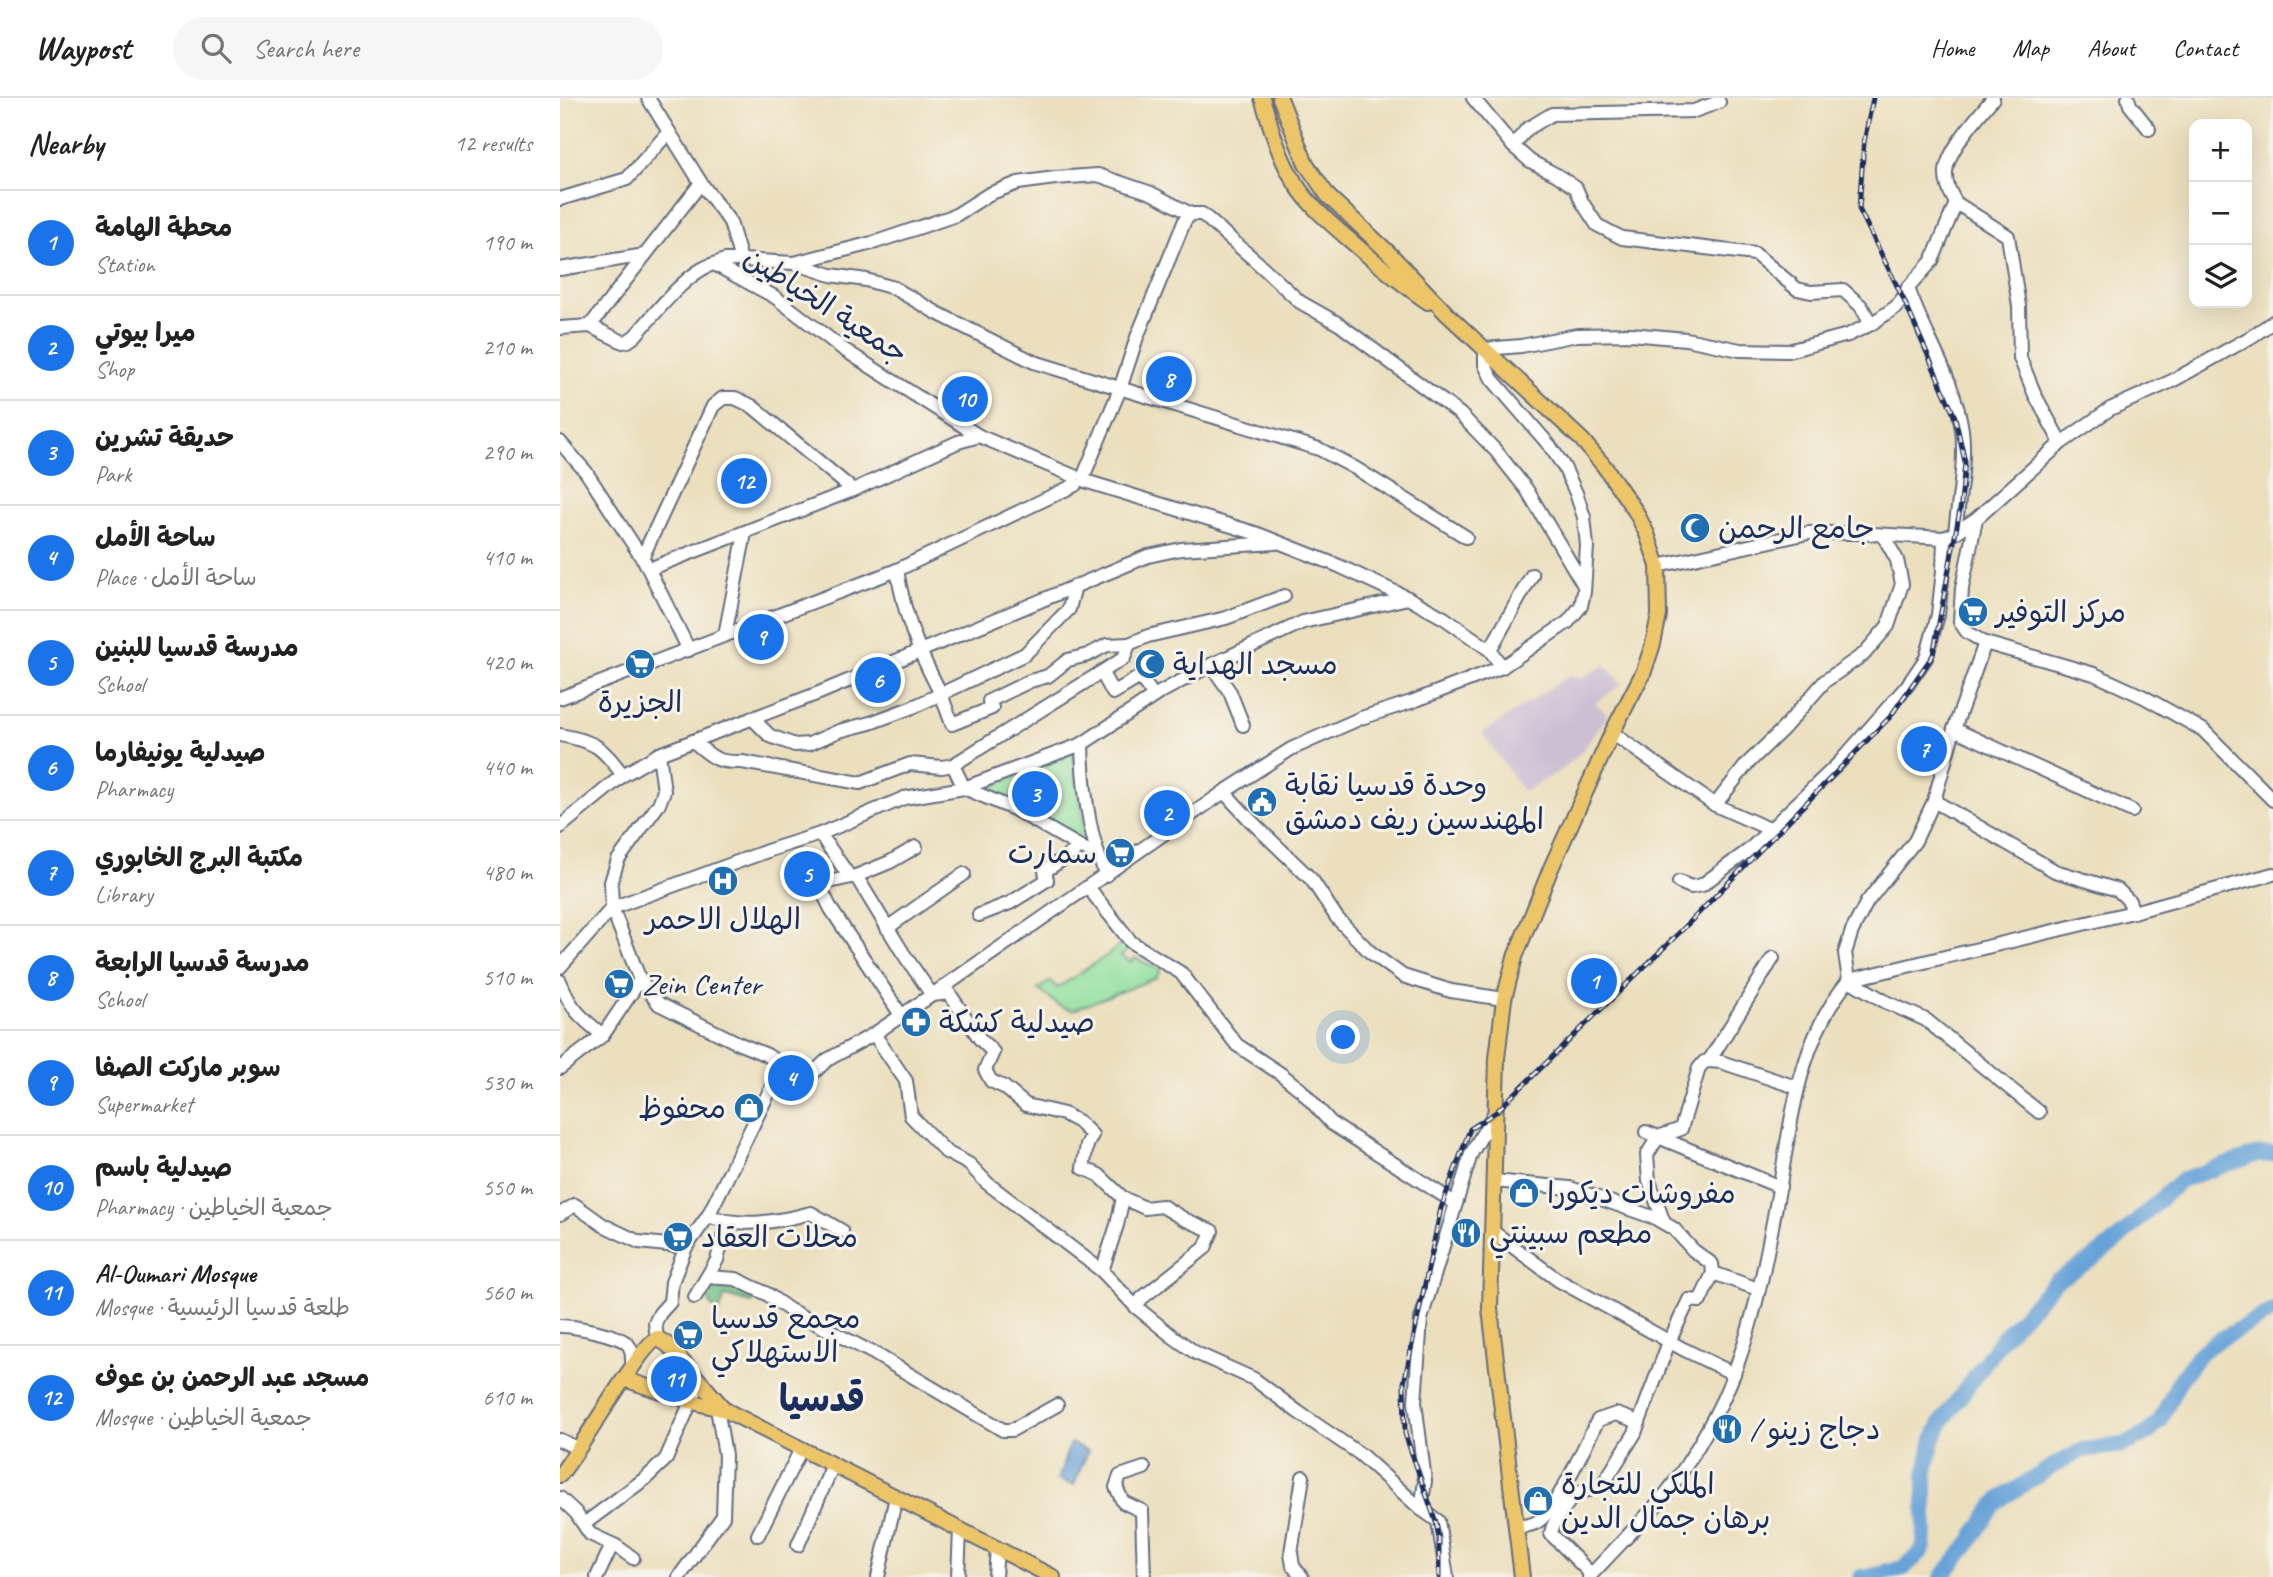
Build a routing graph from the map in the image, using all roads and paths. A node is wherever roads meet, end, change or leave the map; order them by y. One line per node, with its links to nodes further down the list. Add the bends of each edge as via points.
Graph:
1 (648, 98): 10 (street)
2 (1250, 98): 7 (street)
3 (1280, 98): 22 (main road, via 1320,186)
4 (1993, 98): 14 (street, via 1949,159 1945,173)
5 (2128, 98): 9 (street)
6 (1475, 99): 11 (street)
7 (1263, 101): 22 (main road, via 1290,174 1308,201 1394,278)
8 (1719, 102): 11 (street, via 1694,111 1552,114 1527,129)
9 (2148, 129)
10 (668, 133): 12 (street); 13 (street, via 626,179)
11 (1513, 146): 24 (street, via 1576,188 1597,225 1622,238 1755,254 1797,289 1843,290 1861,306)
12 (701, 183): 16 (street); 17 (street, via 730,222)
13 (560, 199)
14 (1956, 203): 21 (street, via 1931,261); 31 (street, via 2008,236 2019,306 2020,358)
15 (1191, 214): 18 (street, via 1151,193 1098,175 1055,178 1017,183 956,215 876,243); 28 (street, via 1142,325); 44 (street, via 1202,214 1300,302 1339,324 1460,414 1527,489)
16 (645, 254): 20 (street); 25 (street)
17 (741, 260): 18 (street); 19 (street)
18 (794, 263): 28 (street, via 894,288 1034,362)
19 (714, 264): 25 (street, جمعية الخياطين, via 684,285 628,341); 29 (street, جمعية الخياطين, via 775,297 843,349)
20 (560, 269)
21 (1908, 288): 24 (street, via 1896,307); 37 (street, via 1954,394 1962,431)
22 (1447, 314): 27 (main road)
23 (2273, 322): 31 (street, via 2172,381 2110,409)
24 (1871, 324): 27 (street, via 1788,351 1740,350 1631,334 1577,335)
25 (590, 326): 26 (street)
26 (560, 328)
27 (1485, 349): 41 (main road, via 1604,466 1636,512); 44 (street, via 1485,365 1492,379 1550,446 1576,493 1587,546)
28 (1120, 390): 32 (street); 38 (street, via 1319,449)
29 (979, 436): 32 (street, جمعية الخياطين); 33 (street)
30 (560, 442): 40 (street, via 586,472)
31 (2060, 443): 34 (street)
32 (1079, 479): 39 (street, جمعية الخياطين); 42 (street)
33 (853, 490): 35 (street); 40 (street, via 752,406 723,398 713,406)
34 (1976, 519): 37 (street); 49 (street, via 1960,622)
35 (745, 533): 40 (street); 48 (street)
36 (1883, 535): 37 (street); 41 (street, via 1808,533); 74 (street, via 1897,560 1902,584 1888,626 1864,654 1825,681)
37 (1949, 536): 77 (street, via 1938,615 1926,658 1908,686 1840,762)
38 (1466, 537)
39 (1279, 543): 45 (street, via 1181,549 1148,556); 47 (street, جمعية الخياطين)
40 (645, 564): 51 (street)
41 (1658, 566): 63 (main road, via 1653,644)
42 (897, 570): 48 (street); 53 (street, via 903,606)
43 (1532, 575): 52 (street)
44 (1583, 583): 55 (street, via 1581,606 1569,622)
45 (1074, 586): 53 (street); 57 (street, via 1069,609 1026,654)
46 (1284, 596): 50 (street, via 1226,618)
47 (1408, 598): 52 (street, جمعية الخياطين); 54 (street, via 1303,622)
48 (724, 635): 51 (street)
49 (1984, 643): 62 (street); 72 (street, via 2094,674 2191,723 2208,733)
50 (1129, 644): 56 (street, via 1124,658); 57 (street, via 1107,645 1068,660 1048,676 989,701 992,708 952,724)
51 (689, 650): 59 (street)
52 (1490, 650): 55 (street, جمعية الخياطين)
53 (919, 651): 57 (street); 60 (street)
54 (1211, 665): 58 (street); 61 (street, via 1230,692)
55 (1502, 667): 71 (street, via 1291,748)
56 (1102, 673): 58 (street, via 1113,693 1140,677); 68 (street)
57 (941, 694): 60 (street, via 795,746 770,736)
58 (1154, 696): 66 (street)
59 (560, 698)
60 (752, 718): 65 (street)
61 (1243, 725)
62 (1954, 729): 73 (street); 75 (street)
63 (1612, 733): 74 (street); 98 (main road, via 1551,868 1515,957)
64 (560, 735): 69 (street, via 605,751)
65 (693, 741): 67 (street); 68 (street, via 726,763 860,783 910,764)
66 (1082, 744): 70 (street); 81 (street)
67 (659, 754): 69 (street); 88 (street, via 664,791 618,860 611,882)
68 (953, 765): 70 (street)
69 (624, 775): 76 (street)
70 (964, 788): 78 (street, via 904,799); 80 (street, via 1014,808)
71 (1224, 792): 84 (street); 98 (street, via 1312,880 1338,918 1370,952 1404,976 1451,991)
72 (2273, 800)
73 (1934, 801): 89 (street, via 2055,871 2118,890); 95 (street, via 1915,841 1867,902 1852,931 1845,953)
74 (1715, 804): 77 (street)
75 (2132, 811)
76 (560, 827)
77 (1769, 829): 86 (street, via 1702,885)
78 (820, 834): 85 (street); 88 (street)
79 (916, 847): 85 (street)
80 (1081, 847): 81 (street); 90 (street, via 1045,872 1047,880 1010,903)
81 (1096, 853): 84 (street)
82 (964, 874): 91 (street)
83 (2273, 874): 89 (street)
84 (1106, 875): 87 (street)
85 (853, 876): 91 (street); 99 (street, via 824,883 822,891)
86 (1679, 882)
87 (1088, 887): 97 (street); 116 (street, via 1131,942 1181,973 1237,1045 1301,1090 1332,1124)
88 (611, 908): 93 (street); 94 (street)
89 (2133, 912): 95 (street)
90 (979, 915)
91 (887, 928): 97 (street)
92 (1773, 958): 103 (street)
93 (560, 967)
94 (640, 980): 101 (street); 105 (street, via 659,1004)
95 (1849, 980): 107 (street, via 1833,999); 111 (street, via 1926,1020)
96 (560, 981): 101 (street, via 580,1018)
97 (932, 995): 99 (street); 115 (street, via 949,993 993,1052 985,1070 990,1081 1026,1105 1064,1114 1092,1135 1083,1168 1099,1175)
98 (1504, 999): 110 (main road)
99 (901, 1014): 100 (street)
100 (874, 1034): 102 (street); 124 (street, via 906,1081 911,1116 946,1152 969,1164 987,1184)
101 (603, 1035): 104 (street)
102 (827, 1060): 105 (street); 106 (street)
103 (1710, 1061): 107 (street); 112 (street, via 1699,1068 1681,1129)
104 (560, 1068)
105 (786, 1068): 106 (street, via 804,1070); 108 (street, via 779,1084); 109 (street)
106 (806, 1080): 108 (street, via 800,1089)
107 (1796, 1087): 114 (street)
108 (790, 1092): 109 (street)
109 (763, 1106): 118 (street)
110 (1496, 1112): 113 (main road); 116 (street, via 1471,1154)
111 (2039, 1112)
112 (1652, 1135): 114 (street); 120 (street, via 1647,1155 1649,1181)
113 (1494, 1181): 120 (street, via 1570,1188); 122 (main road)
114 (1780, 1187): 127 (street)
115 (1123, 1198): 124 (street); 129 (street, via 1145,1208 1162,1206 1212,1231 1205,1248)
116 (1455, 1203): 149 (street, via 1421,1319 1415,1402 1424,1480)
117 (560, 1214): 123 (street, via 575,1205 639,1242)
118 (708, 1216): 119 (street); 123 (street)
119 (727, 1223): 121 (street, via 778,1222 811,1213); 126 (street)
120 (1664, 1223): 125 (street, via 1712,1264)
121 (842, 1231)
122 (1492, 1231): 132 (street, via 1558,1280); 151 (main road, via 1490,1310)
123 (686, 1247): 131 (street, via 672,1282 670,1302 656,1323)
124 (1102, 1271): 129 (street)
125 (1713, 1273): 127 (street); 132 (street, via 1700,1301 1689,1300)
126 (708, 1277): 128 (street); 137 (street, via 736,1279 767,1294 1003,1430 1012,1430)
127 (1758, 1289): 134 (street)
128 (695, 1297)
129 (1136, 1307): 149 (street, via 1196,1353 1254,1379 1360,1454)
130 (560, 1326): 133 (street, via 624,1340 631,1348)
131 (657, 1338): 133 (main road); 135 (main road)
132 (1670, 1342): 134 (street); 139 (street)
133 (628, 1373): 136 (main road); 141 (main road)
134 (1734, 1374): 158 (street, via 1703,1438 1660,1501)
135 (700, 1381): 136 (street); 138 (main road)
136 (690, 1401): 138 (main road); 150 (street, via 666,1459)
137 (1057, 1405)
138 (721, 1409): 142 (main road); 160 (street, via 723,1516)
139 (1639, 1422): 151 (street, via 1616,1414 1598,1420 1551,1506 1538,1522); 158 (street, via 1602,1486 1574,1494 1552,1525 1551,1534)
140 (560, 1440): 141 (street)
141 (579, 1449): 145 (main road)
142 (801, 1449): 143 (main road); 153 (street)
143 (833, 1465): 147 (main road); 155 (street)
144 (1144, 1468): 165 (street, via 1120,1476 1116,1487 1124,1502 1142,1511)
145 (560, 1475)
146 (1303, 1477): 166 (street, via 1292,1553 1293,1566)
147 (896, 1497): 152 (main road); 161 (street)
148 (560, 1498): 150 (street)
149 (1421, 1509): 167 (street, via 1438,1521)
150 (584, 1524): 154 (street, via 590,1534)
151 (1516, 1527): 168 (main road)
152 (960, 1530): 156 (main road); 162 (street)
153 (758, 1535)
154 (612, 1545): 157 (street); 159 (street)
155 (798, 1545)
156 (996, 1548): 163 (street); 164 (main road)
157 (633, 1558)
158 (1590, 1576)
159 (597, 1577)
160 (679, 1577)
161 (878, 1577)
162 (958, 1577)
163 (995, 1577)
164 (1053, 1577)
165 (1144, 1577)
166 (1302, 1577)
167 (1447, 1577)
168 (1522, 1577)

